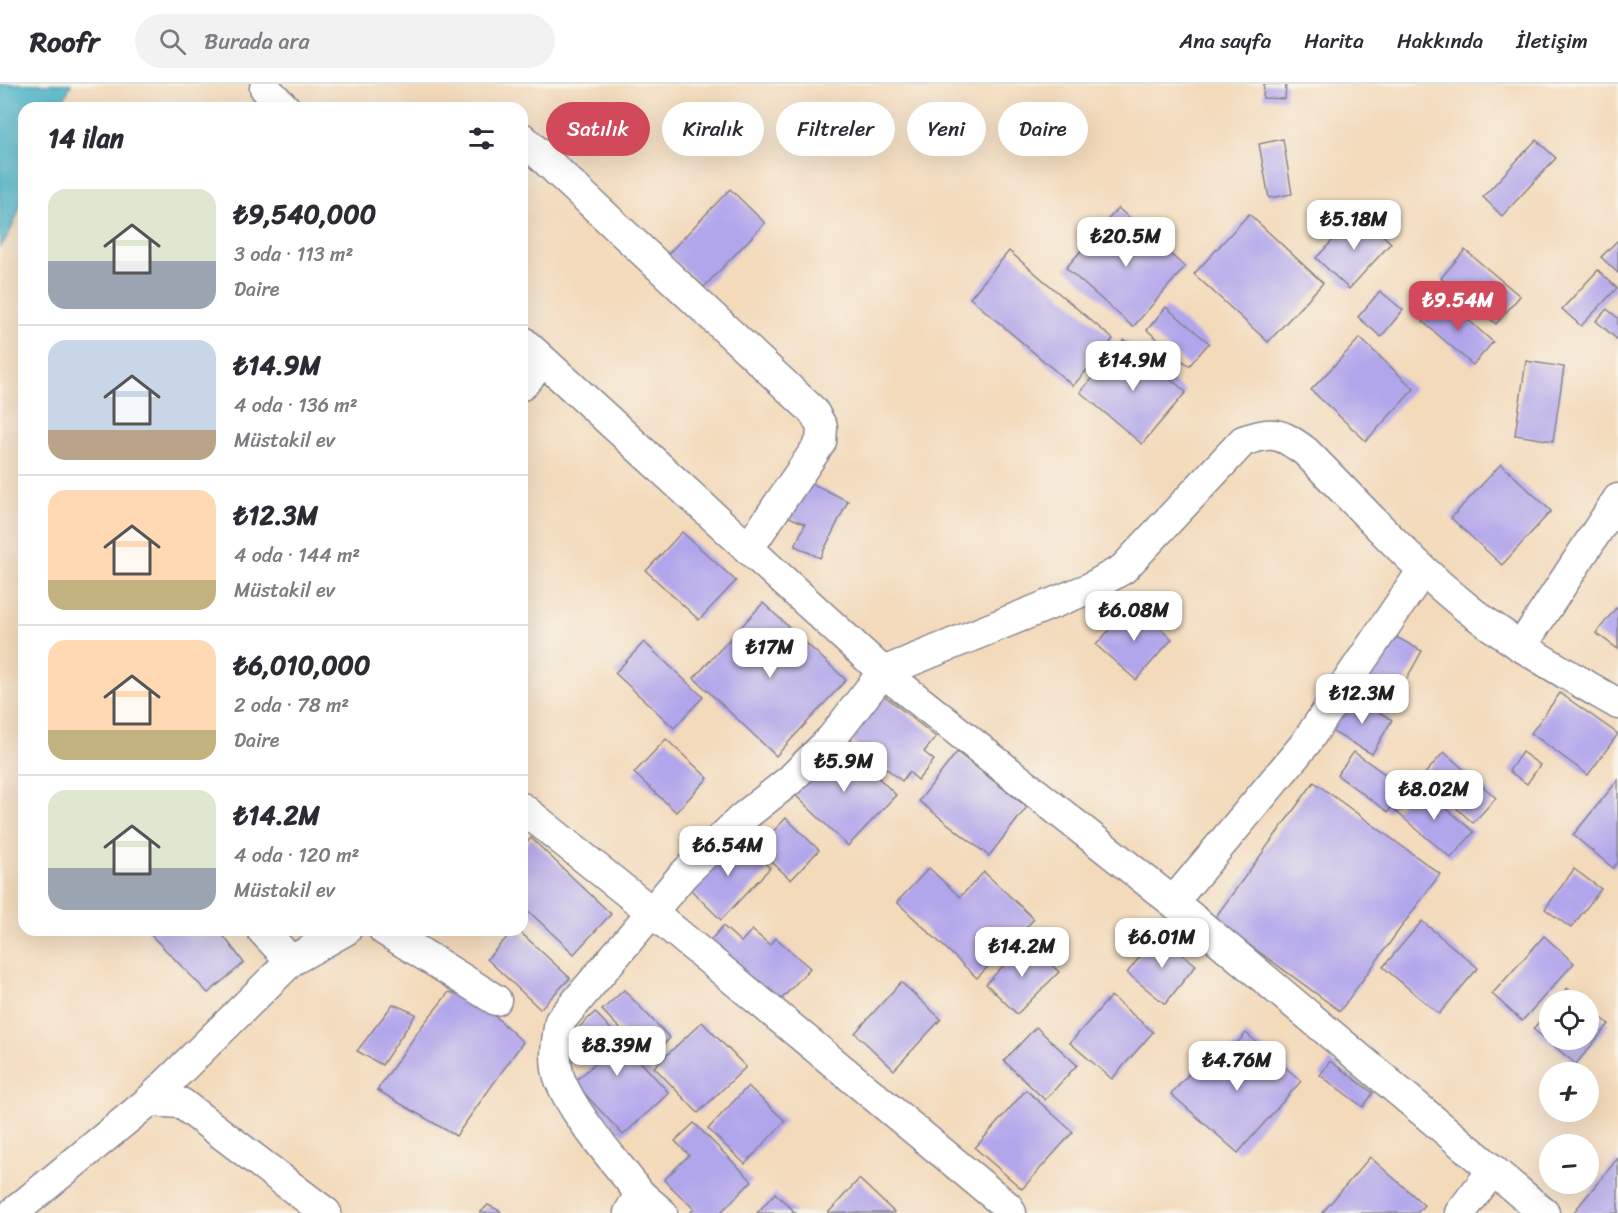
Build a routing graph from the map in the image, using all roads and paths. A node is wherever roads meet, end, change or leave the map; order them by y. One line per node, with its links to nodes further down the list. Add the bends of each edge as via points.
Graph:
1 (528, 144): 4 (street, via 818,419 821,442)
2 (532, 351): 4 (street)
3 (1618, 499): 6 (street)
4 (748, 549): 7 (street)
5 (1423, 570): 6 (street); 7 (street, via 1305,451 1284,435 1265,433 1243,441 1123,569 1088,589); 10 (street, via 1305,744)
6 (1521, 647): 8 (street)
7 (884, 672): 10 (street); 11 (street, via 832,738 683,875)
8 (1618, 704)
9 (528, 813): 11 (street)
10 (1173, 902): 18 (street)
11 (653, 913): 19 (street, via 560,1021 556,1050 559,1079); 23 (street)
12 (268, 936): 15 (street)
13 (335, 936): 15 (street)
14 (394, 936): 16 (street)
15 (291, 961): 17 (street)
16 (496, 1000)
17 (149, 1101): 20 (street); 21 (street, via 181,1103)
18 (1492, 1170): 24 (street); 25 (street)
19 (634, 1203): 22 (street)
20 (13, 1213)
21 (326, 1213)
22 (662, 1213)
23 (1011, 1213)
24 (1460, 1213)
25 (1544, 1213)

